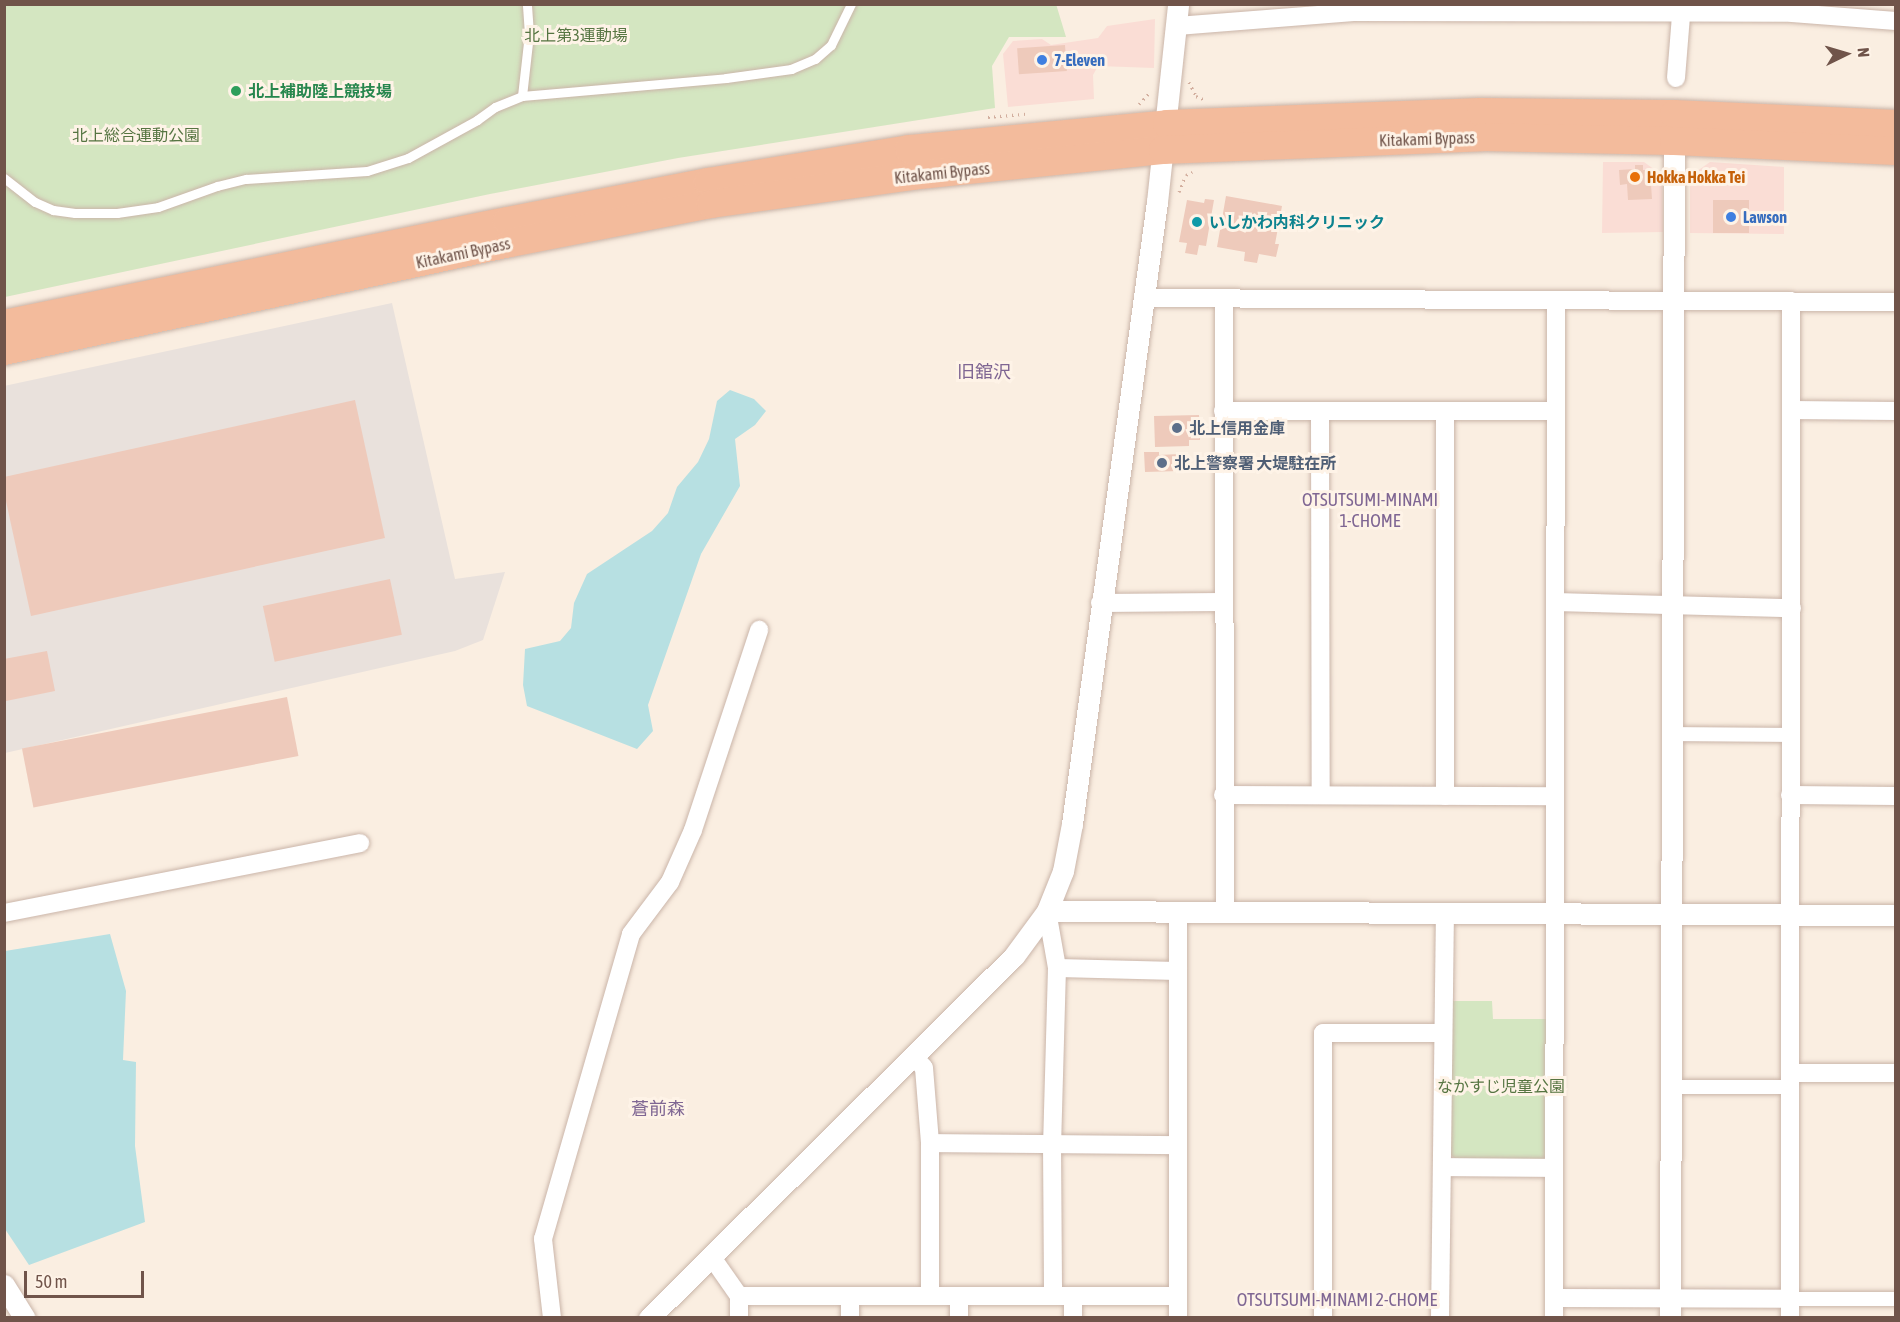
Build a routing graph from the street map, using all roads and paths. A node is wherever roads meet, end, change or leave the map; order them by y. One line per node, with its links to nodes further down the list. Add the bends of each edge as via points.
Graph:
1 (527, 4): 13 (lane, via 529,34)
2 (851, 4): 13 (lane, via 831,45 815,59 791,69)
3 (1178, 4): 11 (street)
4 (1353, 8): 5 (street); 9 (street)
5 (1467, 8): 6 (street)
6 (1576, 8): 7 (street)
7 (1682, 9): 8 (street); 12 (street)
8 (1792, 9): 10 (street)
9 (1251, 12): 11 (street)
10 (1896, 21)
11 (1177, 26): 16 (street)
12 (1676, 78)
13 (522, 96): 18 (lane, via 495,107 408,158 367,171 246,179 158,207 117,213 53,210 35,202)
14 (1896, 124): 15 (highway, Kitakami Bypass)
15 (1674, 127): 16 (highway, Kitakami Bypass, via 1480,112); 17 (highway, Kitakami Bypass); 21 (street)
16 (1165, 137): 19 (street); 25 (highway, Kitakami Bypass, via 909,149 507,221); 26 (highway, Kitakami Bypass, via 711,204)
17 (1896, 151)
18 (4, 178)
19 (1145, 298): 20 (street); 35 (street)
20 (1224, 300): 22 (street); 28 (street)
21 (1673, 300): 22 (street); 23 (street); 36 (street)
22 (1556, 301): 31 (street)
23 (1791, 302): 24 (street); 27 (street)
24 (1896, 302)
25 (4, 324)
26 (4, 351)
27 (1791, 410): 32 (street); 37 (street)
28 (1223, 411): 29 (street); 33 (street)
29 (1320, 411): 30 (street); 42 (street)
30 (1445, 411): 31 (street); 44 (street)
31 (1556, 411): 34 (street)
32 (1896, 411)
33 (1222, 602): 35 (street); 41 (street)
34 (1555, 602): 36 (street); 45 (street)
35 (1100, 603): 48 (street, via 1072,824 1063,872)
36 (1672, 605): 37 (street); 39 (street)
37 (1792, 608): 40 (street)
38 (759, 630): 83 (street, via 693,830 670,882 631,934 543,1239)
39 (1672, 734): 40 (street); 54 (street)
40 (1791, 735): 43 (street)
41 (1223, 795): 42 (street); 50 (street)
42 (1321, 795): 44 (street)
43 (1790, 795): 46 (street); 55 (street)
44 (1445, 796): 45 (street)
45 (1555, 796): 53 (street)
46 (1896, 796)
47 (360, 843): 51 (street)
48 (1047, 911): 49 (street); 57 (street); 60 (street, via 1014,956)
49 (1178, 912): 50 (street); 58 (street)
50 (1225, 912): 52 (street)
51 (4, 913)
52 (1445, 913): 53 (street); 59 (street)
53 (1555, 914): 54 (street); 68 (street)
54 (1671, 914): 55 (street); 63 (street)
55 (1790, 915): 56 (street); 62 (street)
56 (1896, 915)
57 (1057, 968): 58 (street); 65 (street)
58 (1178, 971): 66 (street)
59 (1443, 1033): 67 (street); 90 (street, via 1323,1033)
60 (913, 1056): 64 (street, via 924,1068); 69 (street)
61 (1896, 1073): 62 (street)
62 (1790, 1080): 63 (street); 79 (street)
63 (1671, 1087): 81 (street)
64 (930, 1143): 65 (street); 73 (street)
65 (1052, 1144): 66 (street); 75 (street)
66 (1178, 1145): 77 (street)
67 (1442, 1167): 68 (street); 91 (street)
68 (1554, 1168): 78 (street)
69 (711, 1256): 71 (street); 84 (street)
70 (4, 1285): 82 (street)
71 (739, 1296): 72 (street); 85 (street)
72 (850, 1296): 73 (street); 86 (street)
73 (930, 1296): 74 (street)
74 (959, 1296): 75 (street); 87 (street)
75 (1053, 1296): 76 (street)
76 (1073, 1296): 77 (street); 88 (street)
77 (1178, 1296): 89 (street)
78 (1554, 1298): 81 (street); 92 (street)
79 (1790, 1299): 80 (street); 81 (street); 93 (street)
80 (1896, 1299)
81 (1670, 1308)
82 (25, 1317)
83 (552, 1317)
84 (649, 1317)
85 (739, 1317)
86 (850, 1317)
87 (959, 1317)
88 (1073, 1317)
89 (1178, 1317)
90 (1323, 1317)
91 (1440, 1317)
92 (1554, 1317)
93 (1790, 1317)

